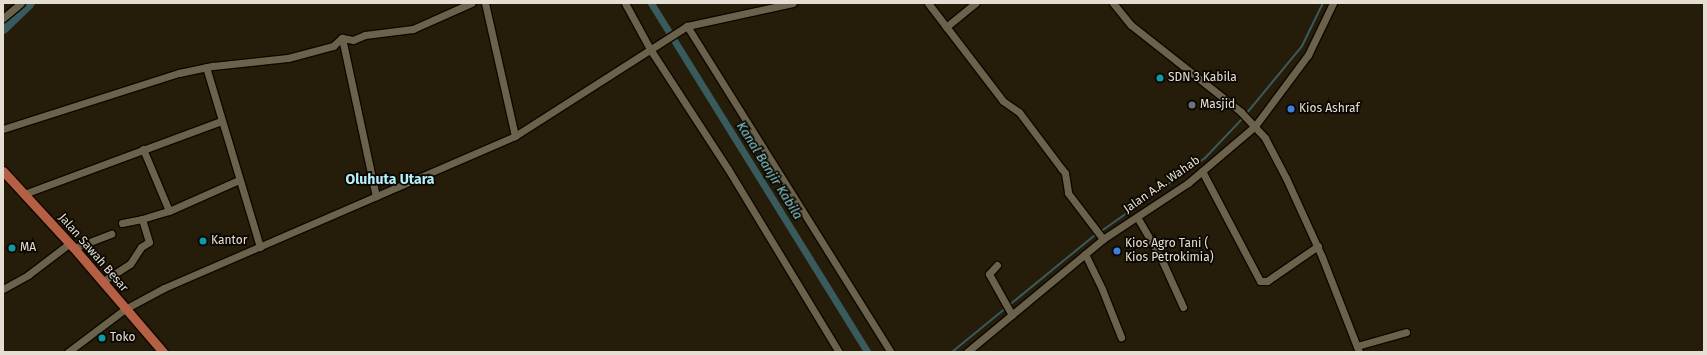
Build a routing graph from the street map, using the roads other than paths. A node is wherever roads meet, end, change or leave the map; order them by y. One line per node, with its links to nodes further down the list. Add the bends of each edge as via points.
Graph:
1 (21, 3): 10 (street)
2 (471, 3): 13 (street, via 412,29 365,35 353,40)
3 (485, 3): 19 (street)
4 (625, 3): 14 (street)
5 (793, 3): 12 (street)
6 (928, 3): 11 (street)
7 (976, 3): 11 (street)
8 (1113, 3): 17 (street, via 1131,25)
9 (1333, 3): 17 (street, Jalan A.A. Wahab, via 1308,55)
10 (3, 18)
11 (946, 27): 31 (street, via 1003,101 1022,115 1065,173 1068,193)
12 (685, 28): 14 (street); 48 (street)
13 (342, 38): 15 (street, via 332,46 288,58); 25 (street)
14 (653, 47): 19 (street); 47 (street)
15 (206, 67): 16 (street); 18 (street, via 133,86)
16 (221, 121): 20 (street); 23 (street)
17 (1253, 123): 22 (street, Jalan A.A. Wahab); 33 (street, via 1286,178)
18 (3, 129)
19 (515, 136): 25 (street)
20 (143, 149): 24 (street); 26 (street)
21 (3, 171): 24 (main road, Jalan Sawah Besar)
22 (1202, 171): 27 (street, Jalan A.A. Wahab); 33 (street, via 1260,281 1267,281)
23 (239, 180): 26 (street); 34 (street)
24 (24, 194): 32 (main road, Jalan Sawah Besar)
25 (376, 196): 34 (street)
26 (169, 211): 28 (street)
27 (1137, 217): 31 (street, Jalan A.A. Wahab); 39 (street, via 1160,256)
28 (142, 219): 29 (street); 37 (street, via 149,242 140,247 136,258 130,264)
29 (122, 223)
30 (111, 234): 32 (street)
31 (1101, 235): 35 (street, Jalan A.A. Wahab)
32 (72, 246): 37 (main road, Jalan Sawah Besar); 38 (street)
33 (1318, 246): 44 (street)
34 (260, 247): 40 (street, via 164,288)
35 (1085, 254): 41 (street, Jalan A.A. Wahab); 43 (street)
36 (997, 265): 41 (street, via 989,274)
37 (102, 282): 40 (main road, Jalan Sawah Besar)
38 (3, 289)
39 (1183, 307)
40 (125, 309): 45 (street); 46 (main road, Jalan Sawah Besar)
41 (1009, 309): 49 (street, Jalan A.A. Wahab)
42 (1406, 332): 44 (street)
43 (1121, 337)
44 (1358, 349)
45 (68, 352)
46 (163, 352)
47 (839, 352)
48 (891, 352)
49 (967, 352)

